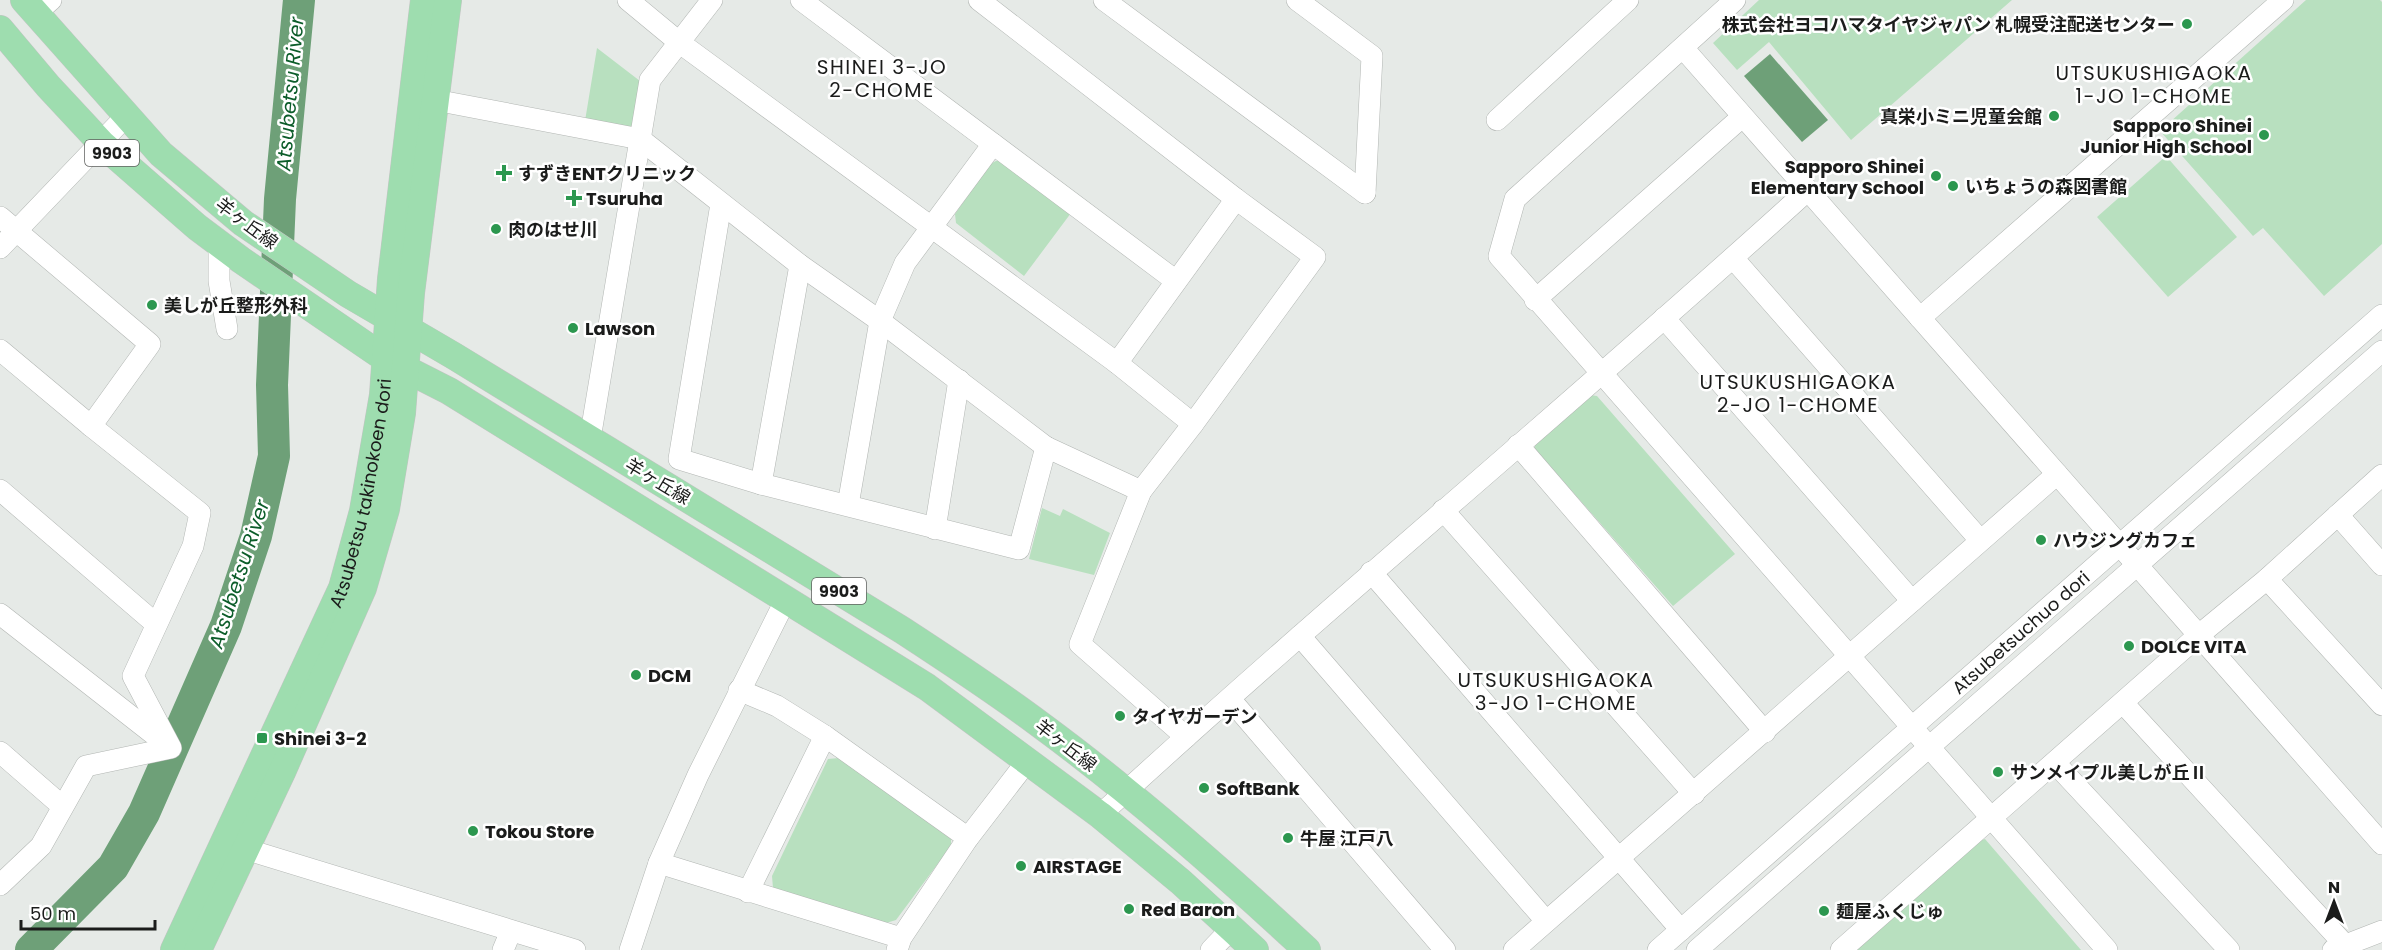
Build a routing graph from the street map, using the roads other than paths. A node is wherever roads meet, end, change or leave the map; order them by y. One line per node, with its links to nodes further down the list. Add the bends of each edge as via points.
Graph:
1 (424, 0): 38 (main road, Atsubetsu takinokoen dori)
2 (447, 0): 16 (main road, Atsubetsu takinokoen dori)
3 (628, 0): 14 (street)
4 (712, 0): 14 (street)
5 (801, 0): 22 (street)
6 (979, 0): 24 (street)
7 (1104, 0): 8 (street, via 1365,193 1371,56)
8 (1297, 0)
9 (1628, 0): 19 (street)
10 (1735, 0): 15 (street)
11 (2283, 0): 36 (street)
12 (37, 5): 17 (main road, 羊ヶ丘線 / 9903)
13 (0, 29): 21 (main road, 羊ヶ丘線 / 9903)
14 (680, 43): 20 (street, via 650,80); 27 (street)
15 (1683, 48): 18 (street); 33 (street, via 1515,200 1499,256)
16 (435, 100): 20 (street); 38 (main road, Atsubetsu takinokoen dori)
17 (126, 116): 21 (street); 38 (main road, 羊ヶ丘線 / 9903, via 161,154 243,223)
18 (1742, 117): 23 (street); 33 (street)
19 (1497, 120)
20 (640, 139): 25 (street); 48 (street)
21 (102, 144): 26 (street); 28 (main road, 羊ヶ丘線 / 9903)
22 (993, 144): 27 (street); 32 (street)
23 (1808, 190): 30 (street); 36 (street)
24 (1236, 200): 32 (street); 46 (street, via 1315,257)
25 (721, 204): 31 (street); 53 (street, via 679,459)
26 (7, 224): 29 (street); 47 (street, via 150,344)
27 (932, 228): 37 (street, via 905,263); 42 (street)
28 (219, 244): 39 (street, via 219,281); 43 (main road, 羊ヶ丘線 / 9903)
29 (0, 248)
30 (1733, 258): 35 (street); 60 (street)
31 (800, 265): 37 (street); 53 (street)
32 (1176, 280): 42 (street)
33 (1535, 300): 44 (street)
34 (2382, 315): 61 (street, Atsubetsuchuo dori)
35 (1664, 318): 44 (street); 67 (street)
36 (1920, 318): 51 (street)
37 (880, 321): 45 (street); 56 (street)
38 (398, 324): 43 (main road, Atsubetsu takinokoen dori); 48 (main road, 羊ヶ丘線 / 9903)
39 (227, 329)
40 (0, 350): 47 (street)
41 (2382, 351): 62 (street, Atsubetsuchuo dori)
42 (1117, 363): 46 (street)
43 (396, 365): 66 (main road, 羊ヶ丘線 / 9903, via 459,398); 93 (main road, Atsubetsu takinokoen dori, via 402,413 386,509 363,588)
44 (1600, 374): 49 (street); 72 (street)
45 (959, 380): 50 (street); 59 (street)
46 (1193, 424): 55 (street)
47 (91, 426): 69 (street, via 200,513 193,546)
48 (590, 439): 86 (main road, 羊ヶ丘線 / 9903, via 902,630 1038,723)
49 (1518, 445): 57 (street); 78 (street)
50 (1046, 447): 55 (street); 59 (street, via 1020,549)
51 (2057, 474): 60 (street); 61 (street)
52 (2382, 475): 58 (street)
53 (761, 484): 56 (street)
54 (0, 490): 69 (street)
55 (1141, 490): 80 (street, via 1080,644)
56 (848, 505): 59 (street)
57 (1443, 510): 64 (street); 87 (street)
58 (2338, 515): 63 (street); 65 (street)
59 (935, 529)
60 (1980, 540): 67 (street)
61 (2121, 545): 62 (street); 77 (street, Atsubetsuchuo dori)
62 (2137, 566): 70 (street); 82 (street, Atsubetsuchuo dori)
63 (2382, 566)
64 (1371, 572): 71 (street); 94 (street)
65 (2267, 579): 70 (street); 76 (street)
66 (786, 599): 73 (street); 84 (main road, 羊ヶ丘線 / 9903, via 927,687)
67 (1912, 601): 72 (street)
68 (0, 614): 81 (street)
69 (156, 624): 81 (street, via 133,676)
70 (2199, 635): 75 (street); 92 (street)
71 (1300, 636): 74 (street); 98 (street)
72 (1849, 657): 77 (street); 78 (street)
73 (739, 690): 79 (street, via 777,706); 95 (street)
74 (1230, 699): 80 (street); 112 (street)
75 (2123, 703): 85 (street); 104 (street)
76 (2382, 705)
77 (1912, 727): 82 (street); 100 (street, Atsubetsuchuo dori)
78 (1765, 732): 87 (street)
79 (825, 736): 91 (street); 97 (street)
80 (1186, 737): 86 (street)
81 (171, 748): 88 (street, via 86,766)
82 (1929, 749): 90 (street); 115 (street, Atsubetsuchuo dori)
83 (0, 752): 88 (street)
84 (1028, 760): 89 (main road, 羊ヶ丘線 / 9903); 91 (street)
85 (2055, 763): 90 (street); 118 (street)
86 (1126, 791): 89 (street); 111 (main road, 羊ヶ丘線 / 9903)
87 (1694, 794): 94 (street)
88 (62, 806): 96 (street, via 40,846)
89 (1100, 815): 99 (main road, 羊ヶ丘線 / 9903)
90 (1992, 819): 116 (street); 117 (street)
91 (968, 838): 103 (street)
92 (2382, 844)
93 (235, 846): 102 (street); 105 (main road, Atsubetsu takinokoen dori); 106 (main road, Atsubetsu takinokoen dori)
94 (1620, 858): 98 (street); 100 (street)
95 (658, 863): 97 (street); 108 (street)
96 (2, 879)
97 (748, 892): 103 (street)
98 (1546, 921): 113 (street)
99 (1232, 928): 109 (street); 110 (main road, 羊ヶ丘線 / 9903)
100 (1681, 930): 114 (street, Atsubetsuchuo dori)
101 (2381, 937): 104 (street)
102 (507, 940): 107 (street)
103 (899, 944)
104 (2339, 947)
105 (174, 950)
106 (198, 950)
107 (575, 950)
108 (630, 950)
109 (1211, 950)
110 (1255, 950)
111 (1307, 950)
112 (1445, 950)
113 (1514, 950)
114 (1658, 950)
115 (1697, 950)
116 (1841, 950)
117 (2107, 950)
118 (2229, 950)

